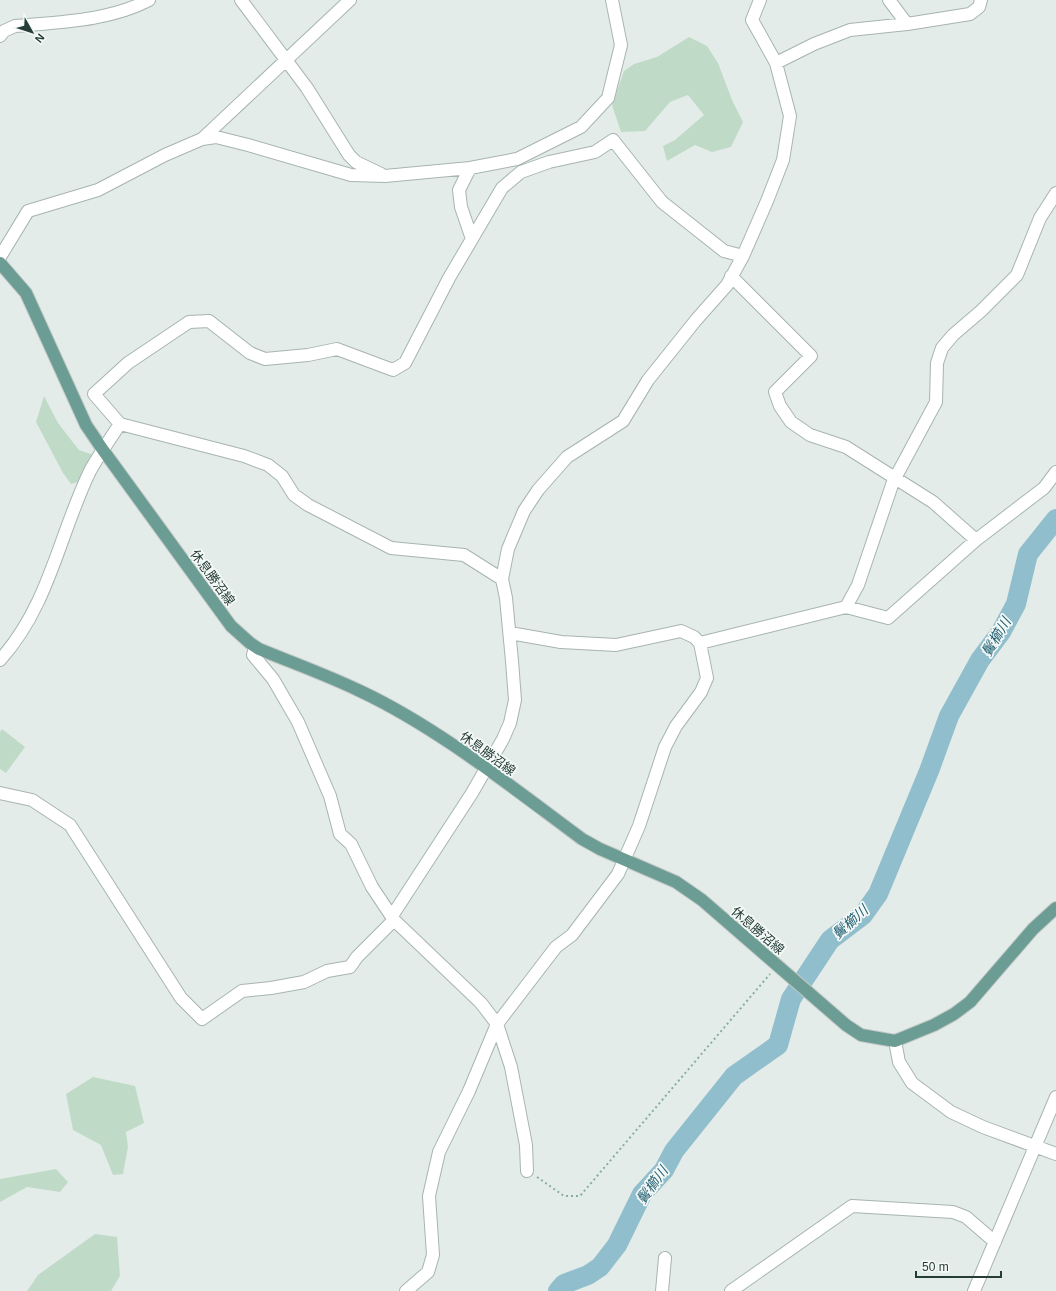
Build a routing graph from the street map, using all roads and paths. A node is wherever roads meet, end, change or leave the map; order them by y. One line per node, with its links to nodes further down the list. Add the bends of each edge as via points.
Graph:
1 (149, 0): 9 (street, via 134,8 103,16 15,26)
2 (241, 0): 10 (street)
3 (350, 0): 10 (street)
4 (612, 0): 13 (street, via 621,45 608,98 581,127 518,159)
5 (760, 0): 11 (street, via 752,20)
6 (889, 0): 8 (street)
7 (981, 0): 8 (street, via 979,7 970,14)
8 (907, 24): 11 (street, via 850,30)
9 (0, 36)
10 (286, 59): 12 (street); 14 (street, via 349,155 356,162)
11 (776, 63): 17 (street, via 790,116 782,160)
12 (202, 139): 14 (street, via 216,138 248,145 351,175); 18 (street, via 98,190 28,212)
13 (470, 168): 14 (street); 16 (street, via 459,190 461,207)
14 (385, 176)
15 (1056, 193): 24 (street, via 1040,218 1017,275 942,348 937,363 936,402)
16 (472, 239): 17 (street, via 502,188 521,172 549,162 595,152 613,140 662,202 724,251); 21 (street, via 405,362 393,370 337,349 265,359 250,353 209,320 189,322 128,363 94,394)
17 (743, 256): 20 (street)
18 (0, 257)
19 (0, 263): 22 (main road, 休息勝沼線, via 26,294 86,425)
20 (731, 276): 24 (street, via 811,356 775,392 780,406 791,422 810,435 846,447); 26 (street, via 727,285 648,380 623,421 566,457 538,490 524,511 508,549)
21 (120, 424): 22 (street); 26 (street, via 244,456 268,465 282,476 294,495 358,532 391,548 464,555)
22 (103, 450): 30 (main road, 休息勝沼線, via 231,626); 31 (street, via 91,470 74,510 40,600 13,646)
23 (1056, 472): 25 (street, via 1044,488)
24 (895, 478): 25 (street, via 933,502); 27 (street, via 858,585)
25 (976, 540): 27 (street, via 888,618)
26 (502, 579): 28 (street)
27 (846, 607): 29 (street)
28 (510, 633): 29 (street, via 561,642 616,645 681,631); 32 (street, via 514,700 510,722)
29 (700, 643): 34 (street, via 706,678 702,692 676,726 665,747 639,826)
30 (255, 647): 32 (main road, 休息勝沼線, via 361,691 450,743); 36 (street, via 253,655 273,679 306,738 330,796 340,834 351,844 372,887)
31 (0, 660)
32 (486, 769): 34 (main road, 休息勝沼線, via 582,839); 36 (street)
33 (0, 793): 36 (street, via 32,800 70,825 181,998 202,1018 242,991 304,982 328,971 350,967)
34 (624, 859): 37 (main road, 休息勝沼線, via 676,882 702,900); 38 (street, via 618,874 603,895 572,935 556,947)
35 (1056, 908): 39 (main road, via 1032,929 970,1002 934,1025)
36 (393, 918): 38 (street, via 480,1003)
37 (779, 968): 39 (main road, 休息勝沼線, via 860,1035); 43 (path, via 580,1196 564,1196)
38 (497, 1024): 43 (street, via 511,1067 526,1145); 46 (street, via 469,1091 439,1152 429,1196 432,1255 428,1272)
39 (895, 1041): 41 (street, via 899,1062 912,1082 951,1112)
40 (1056, 1097): 41 (street)
41 (1035, 1146): 42 (street); 44 (street)
42 (1056, 1154)
43 (527, 1171)
44 (994, 1242): 48 (street, via 966,1217 953,1212 852,1206); 49 (street)
45 (665, 1258): 47 (street)
46 (406, 1291)
47 (662, 1291)
48 (731, 1291)
49 (974, 1291)

